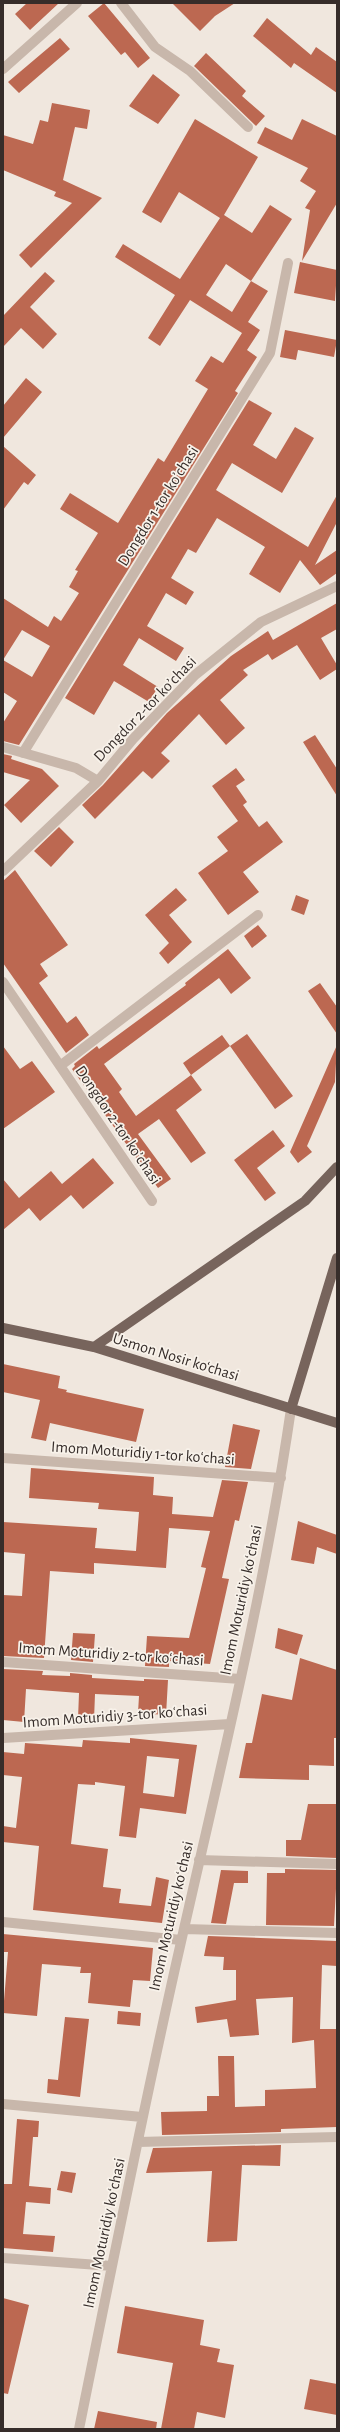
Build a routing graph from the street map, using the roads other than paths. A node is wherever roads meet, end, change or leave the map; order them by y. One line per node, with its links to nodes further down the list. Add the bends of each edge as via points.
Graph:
1 (78, 3): 3 (street)
2 (121, 3): 4 (street, via 155,46 190,71)
3 (3, 69)
4 (248, 127)
5 (288, 263): 8 (street, Dongdor 1-tor koʼchasi, via 270,353)
6 (337, 586): 9 (street, Dongdor 2-tor koʼchasi, via 261,622 195,675 133,739)
7 (3, 747): 8 (street, Dongdor 2-tor koʼchasi)
8 (23, 753): 9 (street, Dongdor 2-tor koʼchasi, via 76,768)
9 (98, 781): 10 (street, Dongdor 2-tor koʼchasi)
10 (3, 871)
11 (258, 915): 13 (street, Dongdor 2-tor koʼchasi)
12 (3, 982): 13 (street, Dongdor 2-tor koʼchasi)
13 (60, 1066): 15 (street, Dongdor 2-tor koʼchasi)
14 (337, 1167): 18 (main road, via 305,1201)
15 (152, 1201)
16 (337, 1258): 19 (main road)
17 (3, 1328): 18 (main road, Usmon Nosir ko‘chasi)
18 (94, 1347): 19 (main road, Usmon Nosir ko‘chasi)
19 (291, 1409): 20 (main road, Usmon Nosir ko‘chasi); 22 (street, Imom Moturidiy koʻchasi)
20 (337, 1423)
21 (3, 1458): 22 (street, Imom Moturidiy 1-tor koʻchasi)
22 (281, 1478): 24 (street, Imom Moturidiy koʻchasi)
23 (3, 1662): 24 (street, Imom Moturidiy 2-tor koʻchasi)
24 (240, 1679): 25 (street, Imom Moturidiy koʻchasi)
25 (230, 1724): 26 (street, Imom Moturidiy 3-tor koʻchasi); 27 (street, Imom Moturidiy koʻchasi)
26 (3, 1738)
27 (199, 1860): 28 (street); 30 (street, Imom Moturidiy koʻchasi)
28 (337, 1864)
29 (3, 1922): 32 (street)
30 (184, 1929): 31 (street); 32 (street, Imom Moturidiy koʻchasi)
31 (337, 1933)
32 (181, 1940): 34 (street, Imom Moturidiy koʻchasi)
33 (3, 2104): 34 (street)
34 (142, 2117): 36 (street, Imom Moturidiy koʻchasi)
35 (337, 2137): 36 (street)
36 (138, 2142): 38 (street, Imom Moturidiy koʻchasi)
37 (3, 2258): 38 (street)
38 (112, 2266): 39 (street, Imom Moturidiy koʻchasi)
39 (79, 2429)

